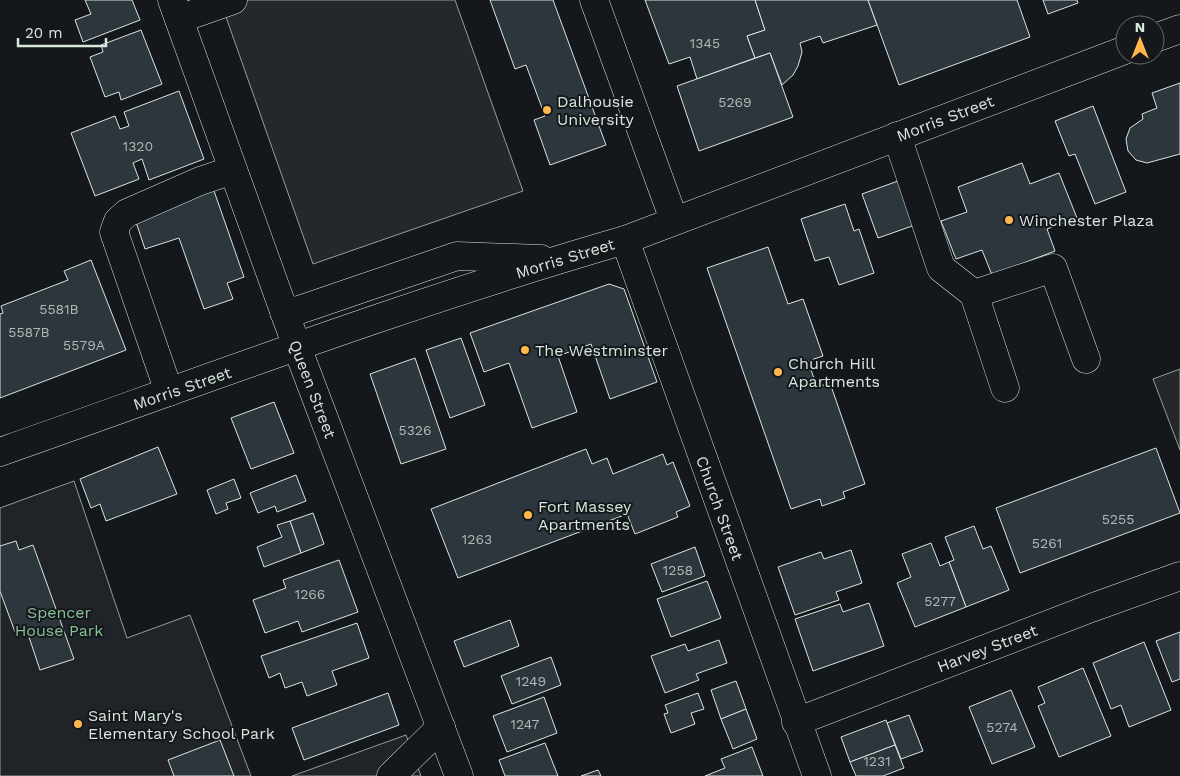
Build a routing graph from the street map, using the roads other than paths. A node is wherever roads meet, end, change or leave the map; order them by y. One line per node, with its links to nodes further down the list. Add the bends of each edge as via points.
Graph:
1 (233, 0): 3 (street)
2 (594, 0): 9 (street)
3 (175, 9): 8 (street, Queen Street)
4 (1180, 29): 5 (street)
5 (1165, 34)
6 (1115, 54): 7 (street, Morris Street)
7 (897, 136): 9 (street, Morris Street); 12 (street, via 941,268)
8 (233, 170): 13 (street, Queen Street); 17 (street, via 127,213 114,232)
9 (674, 220): 10 (street, Morris Street)
10 (625, 240): 11 (street, Morris Street); 20 (street, Church Street)
11 (558, 259): 13 (street, via 457,256 299,310); 14 (street, Morris Street)
12 (974, 294): 15 (street, via 1053,268); 16 (street)
13 (284, 312): 14 (street, Queen Street)
14 (297, 347): 17 (street, Morris Street); 21 (street, Queen Street)
15 (1086, 359)
16 (1005, 388)
17 (169, 392): 18 (street, Morris Street)
18 (0, 452)
19 (1180, 576): 20 (street, Harvey Street)
20 (796, 722): 24 (street, Church Street)
21 (441, 727): 22 (street); 23 (street, Queen Street)
22 (391, 776)
23 (459, 776)
24 (816, 776)

